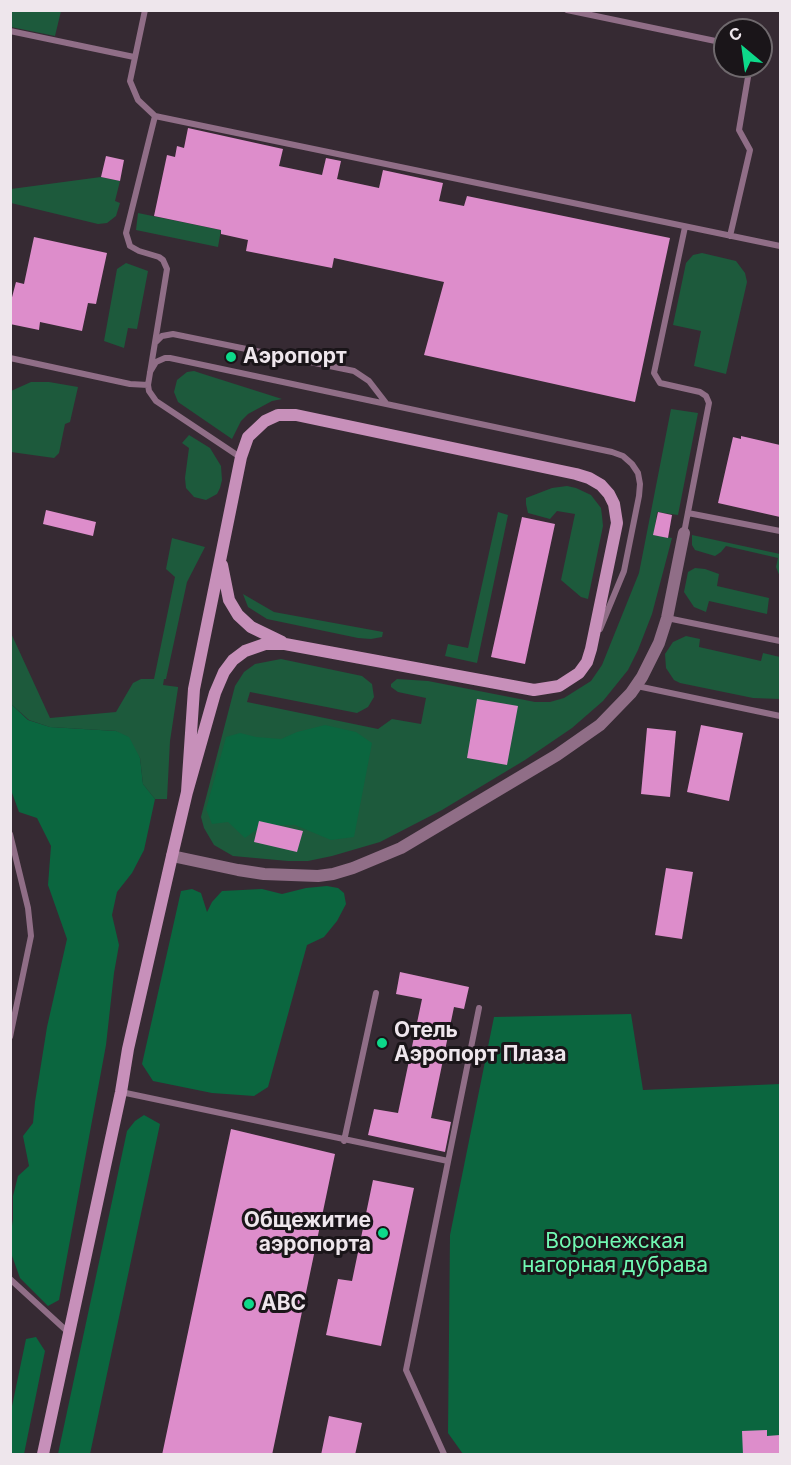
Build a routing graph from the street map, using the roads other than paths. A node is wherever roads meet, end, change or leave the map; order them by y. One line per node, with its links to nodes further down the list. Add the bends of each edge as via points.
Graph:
1 (145, 10): 5 (lane)
2 (567, 10): 4 (lane)
3 (10, 31): 5 (lane)
4 (713, 41)
5 (134, 57): 7 (lane, via 132,90)
6 (748, 78): 9 (lane, via 739,130 750,150)
7 (155, 116): 8 (lane); 11 (lane, via 126,233 130,246 159,257 167,269)
8 (685, 227): 9 (lane); 17 (lane, via 654,373 660,383 700,392 708,400)
9 (730, 236): 10 (lane)
10 (780, 246)
11 (154, 345): 13 (lane); 15 (lane, via 162,336 173,334 354,371 369,381 381,400)
12 (10, 358): 14 (lane, via 130,384)
13 (150, 372): 14 (lane); 15 (lane, via 156,362 170,358)
14 (147, 384): 16 (lane, via 156,401)
15 (395, 407): 24 (lane, via 612,452 632,464 640,484 624,572)
16 (241, 457): 20 (main road); 24 (main road, via 256,428 287,414 589,478 609,494 617,523)
17 (688, 513): 18 (lane); 19 (lane)
18 (780, 531)
19 (684, 533): 21 (street)
20 (221, 555): 23 (main road, via 229,600 238,615 251,627); 27 (main road, via 194,689)
21 (667, 618): 22 (lane); 25 (street, via 651,662)
22 (780, 641)
23 (285, 644): 24 (main road, via 534,690 569,681 587,662); 27 (main road, via 266,644 244,651 224,672)
24 (591, 649)
25 (636, 686): 26 (lane); 29 (street, via 617,709 580,740 408,844 353,868 318,876 264,874)
26 (780, 716)
27 (187, 792): 29 (main road)
28 (10, 834): 32 (lane, via 31,936)
29 (172, 856): 33 (main road)
30 (376, 993): 34 (lane)
31 (479, 1008): 35 (lane)
32 (10, 1037)
33 (121, 1092): 34 (lane); 37 (main road)
34 (344, 1141): 35 (lane)
35 (448, 1161): 39 (lane, via 406,1370)
36 (10, 1279): 37 (lane)
37 (69, 1333): 38 (main road)
38 (43, 1455)
39 (444, 1455)

